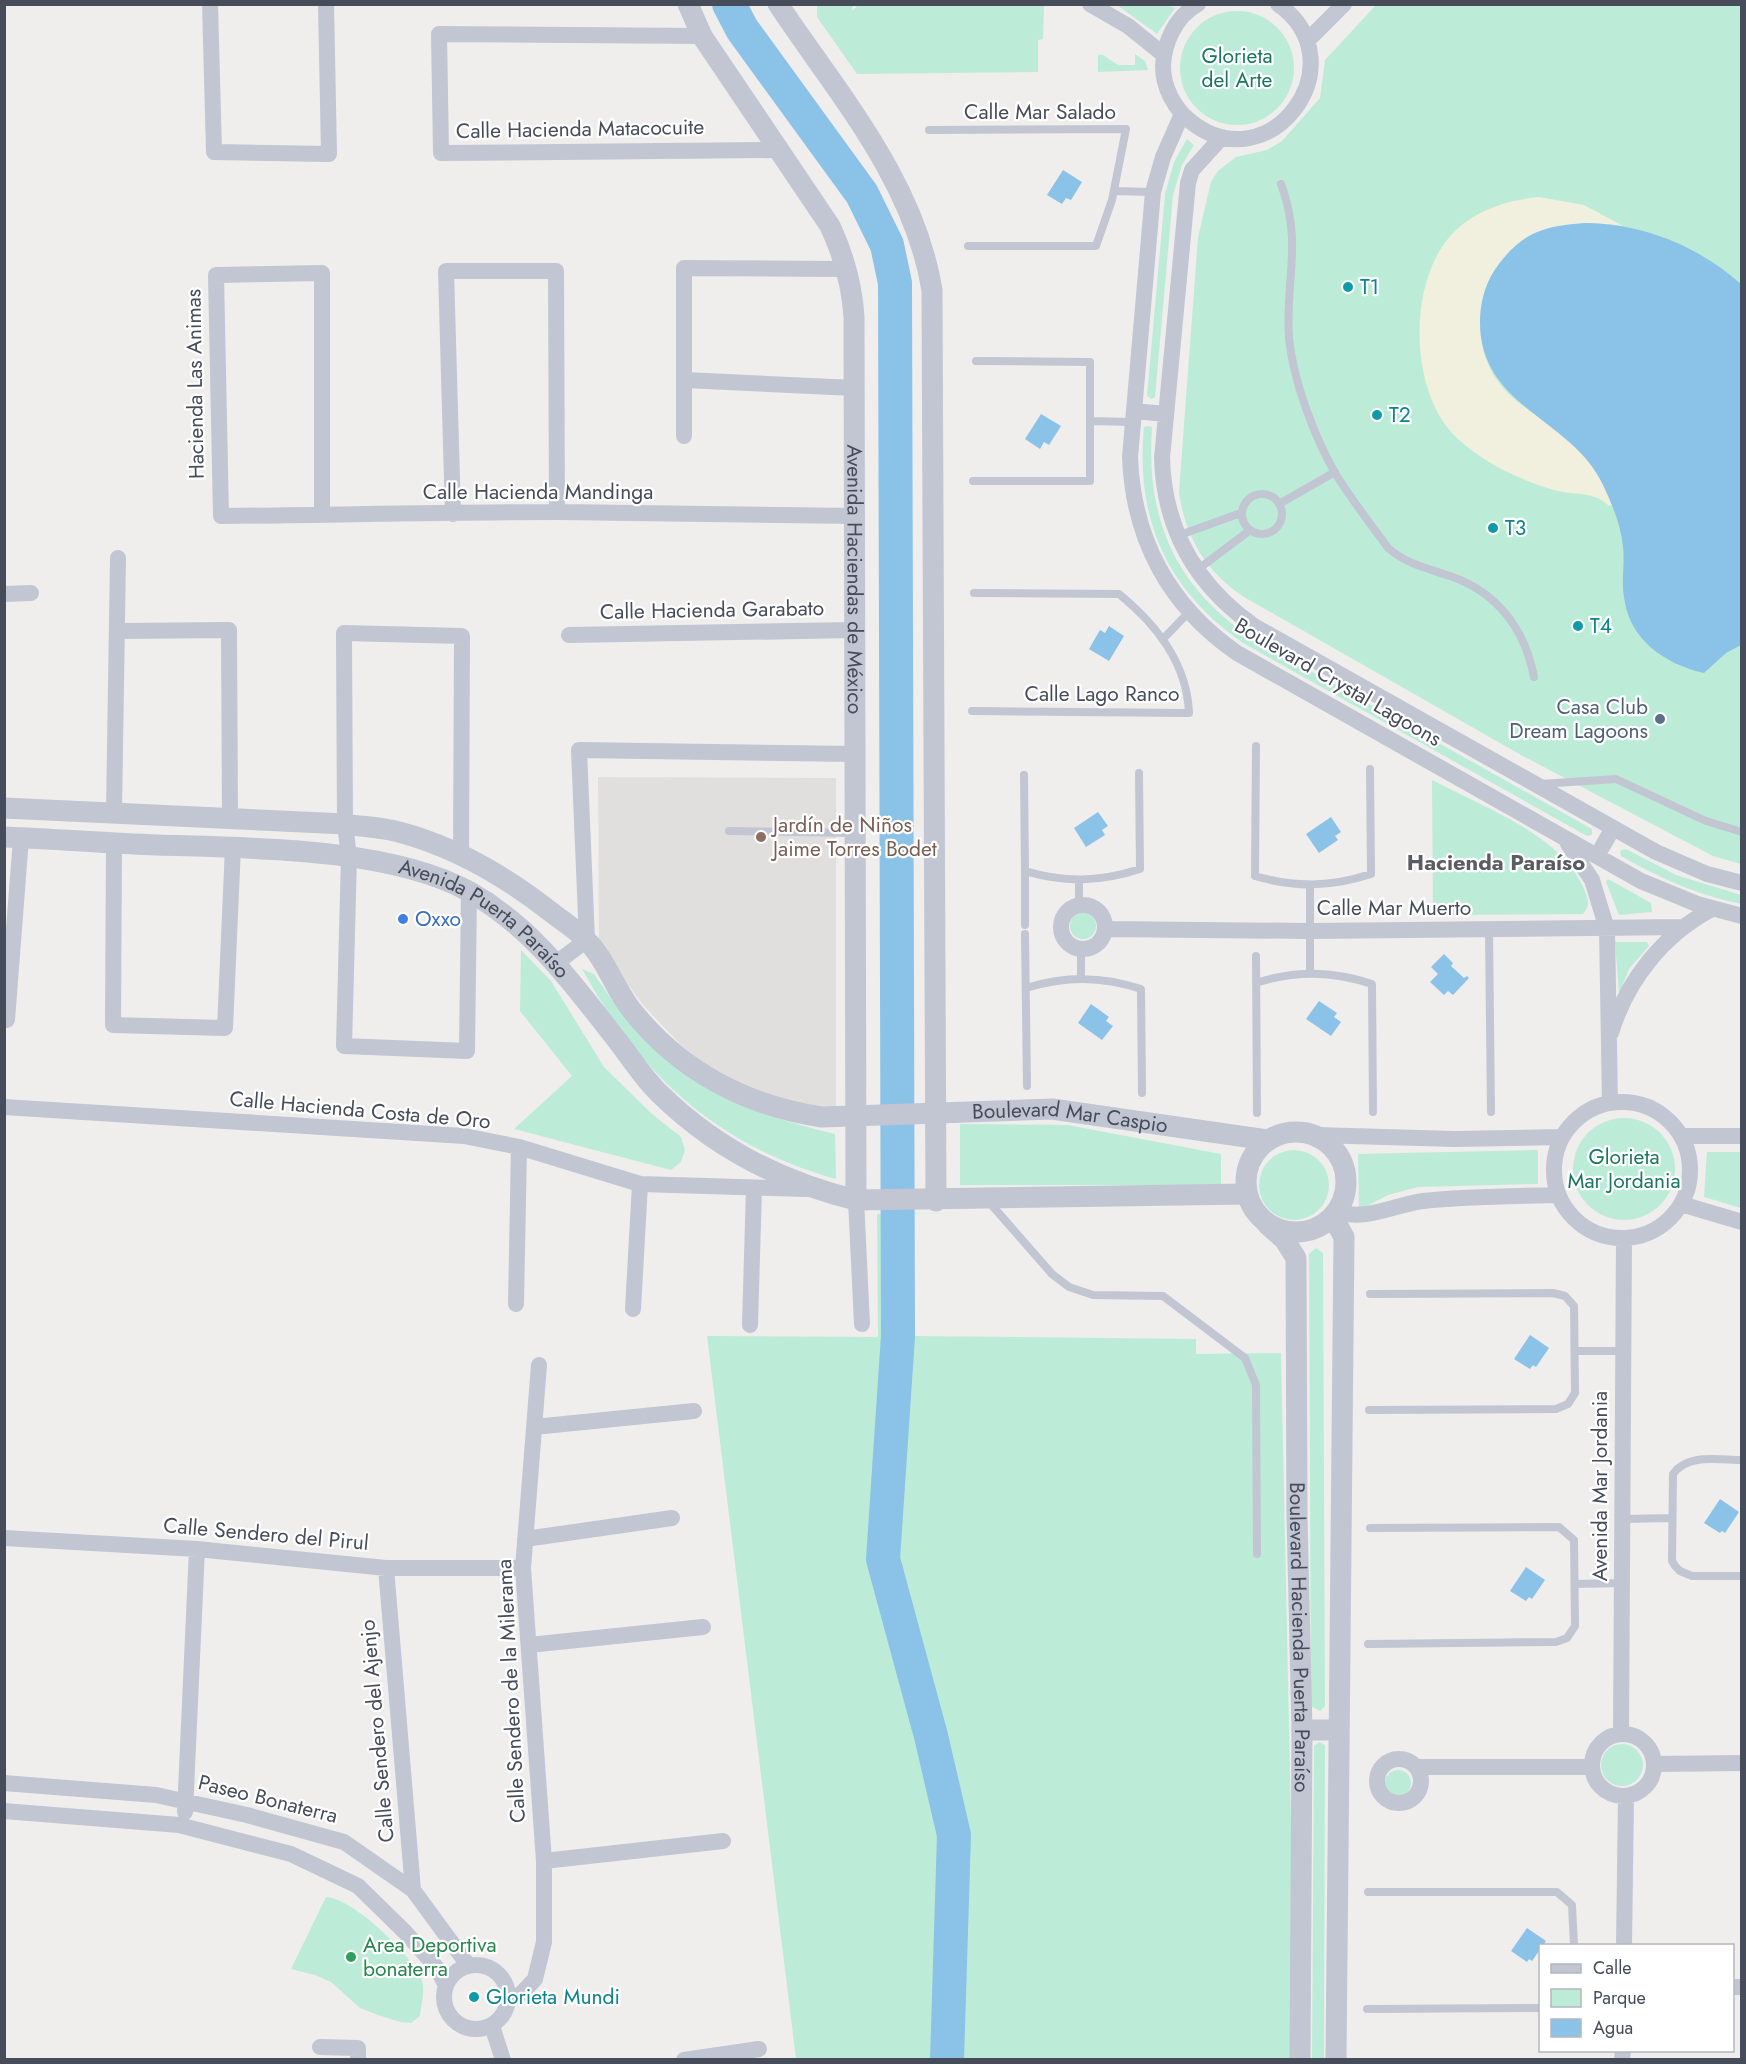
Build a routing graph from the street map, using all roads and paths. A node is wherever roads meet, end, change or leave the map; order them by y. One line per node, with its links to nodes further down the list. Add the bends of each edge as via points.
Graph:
1 (210, 4): 2 (street, via 214,152 329,154)
2 (326, 4)
3 (688, 4): 11 (street, Avenida Haciendas de México)
4 (778, 4): 10 (street)
5 (792, 4): 10 (street)
6 (1090, 4): 13 (street, via 1128,26)
7 (1198, 4): 13 (street, via 1173,29)
8 (1278, 4): 12 (street, via 1291,15)
9 (1344, 4): 12 (street)
10 (792, 26): 103 (street, via 850,108 902,192 923,248 932,290)
11 (702, 36): 17 (street, Avenida Haciendas de México); 17 (street, Calle Hacienda Matacocuite, via 439,34 441,153)
12 (1307, 41): 16 (street, via 1310,80 1304,98 1292,114 1278,127 1260,135)
13 (1164, 55): 14 (street, via 1166,87)
14 (1182, 114): 16 (street, via 1200,129); 20 (street, Boulevard Crystal Lagoons)
15 (929, 130): 19 (lane, Calle Mar Salado, via 1126,129)
16 (1222, 137): 26 (street, Boulevard Crystal Lagoons, via 1192,170 1188,183)
17 (777, 150): 22 (street, Avenida Haciendas de México, via 830,226)
18 (1281, 184): 30 (lane, via 1294,242 1288,315 1294,366)
19 (1114, 191): 20 (lane); 21 (lane, Calle Mar Salado, via 1096,246)
20 (1153, 192): 27 (street, Boulevard Crystal Lagoons)
21 (968, 246)
22 (848, 269): 24 (street, via 684,268); 25 (street, Avenida Haciendas de México, via 853,301)
23 (976, 361): 28 (lane, via 1090,362)
24 (685, 380): 25 (street); 29 (street)
25 (854, 388): 38 (street, Avenida Haciendas de México)
26 (1166, 414): 27 (street); 40 (street, Boulevard Crystal Lagoons, via 1162,478)
27 (1133, 417): 28 (lane); 46 (street, Boulevard Crystal Lagoons, via 1131,481 1140,526 1158,569)
28 (1090, 422): 31 (lane, via 1090,481)
29 (684, 436)
30 (1335, 472): 32 (lane); 51 (lane, via 1398,557 1463,581 1501,607 1519,632)
31 (974, 481)
32 (1279, 504): 34 (lane, via 1270,496 1258,494 1246,501); 39 (lane, via 1282,519 1275,530 1262,535)
33 (557, 512): 35 (street, Calle Hacienda Mandinga); 35 (street, via 556,271 446,271); 38 (street, Calle Hacienda Mandinga)
34 (1241, 513): 39 (lane); 40 (lane)
35 (453, 514): 36 (street, Calle Hacienda Mandinga)
36 (322, 515): 37 (street, Calle Hacienda Mandinga); 37 (street, Hacienda Las Animas, via 322,273 216,275)
37 (221, 516)
38 (855, 516): 47 (street, Avenida Haciendas de México)
39 (1249, 531): 42 (lane)
40 (1177, 536): 42 (street, Boulevard Crystal Lagoons)
41 (118, 558): 48 (street)
42 (1197, 571): 58 (street, Boulevard Crystal Lagoons, via 1222,601 1254,626)
43 (31, 593): 45 (street)
44 (975, 593): 50 (lane, Calle Lago Ranco, via 1119,594)
45 (4, 594)
46 (1189, 612): 50 (lane); 65 (street, Boulevard Crystal Lagoons, via 1237,652)
47 (855, 630): 49 (street, Calle Hacienda Garabato); 54 (street, Avenida Haciendas de México)
48 (117, 631): 60 (street); 61 (street, via 229,630)
49 (569, 634)
50 (1163, 639): 52 (lane, Calle Lago Ranco, via 1183,675 1189,713)
51 (1534, 677)
52 (972, 711)
53 (1256, 746): 77 (lane, via 1256,876)
54 (855, 754): 67 (street, Avenida Haciendas de México); 87 (street, via 579,750)
55 (1370, 769): 77 (lane, via 1371,874)
56 (1139, 773): 75 (lane, via 1140,869 1120,876)
57 (1024, 775): 74 (lane)
58 (1534, 784): 63 (street, Boulevard Crystal Lagoons); 66 (lane, via 1616,779 1706,821)
59 (4, 808): 60 (street, Avenida Puerta Paraíso)
60 (114, 812): 61 (street, Avenida Puerta Paraíso)
61 (230, 818): 62 (street, Avenida Puerta Paraíso)
62 (345, 824): 71 (street, Avenida Puerta Paraíso, via 398,832); 71 (street, via 344,633 462,636); 73 (street)
63 (1613, 828): 72 (street); 76 (street, Boulevard Crystal Lagoons, via 1681,864)
64 (729, 831): 67 (lane)
65 (1556, 832): 72 (street, Boulevard Crystal Lagoons); 84 (street, via 1583,862 1593,880)
66 (1742, 832)
67 (855, 833): 105 (street, Avenida Haciendas de México)
68 (13, 837): 69 (street, Avenida Puerta Paraíso); 95 (street)
69 (114, 843): 70 (street, Avenida Puerta Paraíso); 70 (street, via 113,1025 225,1028)
70 (233, 847): 73 (street, Avenida Puerta Paraíso)
71 (461, 853): 87 (street, Avenida Puerta Paraíso, via 520,887)
72 (1597, 856): 80 (street, Boulevard Crystal Lagoons, via 1668,894)
73 (349, 857): 78 (street, Avenida Puerta Paraíso, via 417,869); 78 (street, via 344,1046 467,1052)
74 (1025, 871): 75 (lane); 94 (lane)
75 (1079, 881): 79 (lane)
76 (1742, 883)
77 (1310, 886): 86 (lane)
78 (469, 892): 90 (street, Avenida Puerta Paraíso, via 519,927)
79 (1080, 905): 83 (street, via 1100,912); 88 (street, via 1066,912 1060,927 1064,940)
80 (1712, 909): 81 (street, Boulevard Crystal Lagoons); 82 (street)
81 (1742, 916)
82 (1682, 927): 84 (street, Calle Mar Muerto); 96 (street, via 1640,972 1622,1006)
83 (1106, 929): 86 (street, Calle Mar Muerto); 88 (street, via 1096,946)
84 (1607, 929): 85 (street, Calle Mar Muerto); 96 (street)
85 (1489, 930): 86 (street, Calle Mar Muerto); 102 (lane)
86 (1310, 931): 91 (lane)
87 (587, 940): 90 (street); 105 (street, Avenida Puerta Paraíso, via 646,1027 705,1077 784,1112 822,1118)
88 (1081, 949): 92 (lane)
89 (1256, 956): 93 (lane)
90 (556, 963): 114 (street, Avenida Puerta Paraíso, via 659,1093 702,1131 748,1160)
91 (1310, 973): 93 (lane); 101 (lane, via 1341,975 1372,984)
92 (1081, 978): 94 (lane); 98 (lane, via 1141,989)
93 (1256, 983): 104 (lane)
94 (1026, 988): 97 (lane)
95 (4, 1020)
96 (1608, 1046): 99 (street)
97 (1027, 1086)
98 (1142, 1093)
99 (1610, 1103): 107 (street, via 1631,1102 1651,1108 1669,1120); 109 (street, via 1590,1109)
100 (4, 1107): 111 (street, Calle Hacienda Costa de Oro, via 464,1136)
101 (1373, 1112)
102 (1491, 1112)
103 (927, 1113): 105 (street, Boulevard Mar Caspio); 110 (street, Boulevard Mar Caspio, via 1052,1109); 119 (street)
104 (1257, 1113)
105 (864, 1116): 117 (street, Avenida Haciendas de México)
106 (1316, 1135): 109 (street); 110 (street, via 1291,1132); 121 (street, via 1334,1149 1345,1169 1346,1191)
107 (1682, 1136): 108 (street); 120 (street, via 1690,1170)
108 (1742, 1136)
109 (1562, 1137): 116 (street, via 1554,1166)
110 (1267, 1140): 115 (street, via 1253,1154 1245,1173)
111 (519, 1147): 112 (street, Calle Hacienda Costa de Oro); 126 (street)
112 (640, 1184): 113 (street, Calle Hacienda Costa de Oro); 127 (street)
113 (754, 1188): 114 (street, Calle Hacienda Costa de Oro); 129 (street)
114 (814, 1189): 117 (street, Avenida Puerta Paraíso)
115 (1246, 1194): 118 (street); 123 (street, via 1254,1212)
116 (1558, 1195): 121 (street, via 1420,1202 1381,1212); 124 (street, via 1578,1221 1592,1230)
117 (865, 1200): 119 (street); 128 (street)
118 (986, 1200): 119 (street); 144 (lane, via 1052,1274 1069,1287 1093,1295 1163,1296 1245,1358 1256,1385)
119 (936, 1201)
120 (1681, 1204): 122 (street); 124 (street, via 1657,1228)
121 (1335, 1215): 123 (street, via 1313,1230 1302,1232 1290,1233); 154 (street, Boulevard Hacienda Puerta Paraíso, via 1344,1237)
122 (1742, 1222)
123 (1268, 1225): 153 (street, Boulevard Hacienda Puerta Paraíso, via 1284,1239 1296,1258)
124 (1624, 1238): 131 (street, Avenida Mar Jordania)
125 (1370, 1294): 130 (lane, via 1559,1294 1574,1306)
126 (516, 1304)
127 (633, 1309)
128 (862, 1324)
129 (750, 1325)
130 (1575, 1351): 131 (lane); 133 (lane, via 1575,1393 1568,1404 1556,1409)
131 (1623, 1351): 139 (street, Avenida Mar Jordania)
132 (538, 1365): 135 (street, Calle Sendero de la Milerama)
133 (1369, 1410)
134 (694, 1411): 135 (street)
135 (534, 1427): 142 (street, Calle Sendero de la Milerama)
136 (1742, 1460): 138 (lane, via 1694,1460 1682,1464 1673,1474)
137 (672, 1518): 142 (street)
138 (1672, 1518): 139 (lane); 147 (lane, via 1672,1561 1680,1571 1692,1576)
139 (1623, 1519): 148 (street, Avenida Mar Jordania)
140 (1370, 1528): 149 (lane, via 1559,1527 1574,1540)
141 (5, 1539): 143 (street, Calle Sendero del Pirul)
142 (525, 1539): 146 (street, Calle Sendero de la Milerama)
143 (197, 1549): 145 (street, Calle Sendero del Pirul); 162 (street)
144 (1257, 1554)
145 (386, 1568): 146 (street, Calle Sendero del Pirul); 167 (street, Calle Sendero del Ajenjo)
146 (523, 1568): 152 (street, Calle Sendero de la Milerama)
147 (1742, 1576)
148 (1623, 1583): 149 (lane); 155 (street, Avenida Mar Jordania)
149 (1575, 1584): 151 (lane, via 1575,1626 1562,1641)
150 (703, 1628): 152 (street)
151 (1368, 1644)
152 (529, 1645): 166 (street, Calle Sendero de la Milerama)
153 (1302, 1730): 154 (street); 182 (street, Boulevard Hacienda Puerta Paraíso)
154 (1338, 1730): 183 (street, Boulevard Hacienda Puerta Paraíso)
155 (1622, 1734): 157 (street, via 1645,1742); 159 (street, via 1600,1744)
156 (1742, 1763): 157 (street)
157 (1655, 1764): 161 (street, via 1644,1790)
158 (1416, 1767): 159 (street)
159 (1591, 1767): 161 (street, via 1599,1786)
160 (4, 1783): 162 (street, Paseo Bonaterra, via 156,1795)
161 (1626, 1797): 170 (street)
162 (186, 1802): 164 (street); 167 (street, Paseo Bonaterra, via 344,1842)
163 (4, 1812): 164 (street)
164 (185, 1827): 172 (street, via 291,1854 358,1886 430,1959)
165 (723, 1841): 166 (street)
166 (544, 1861): 173 (street, Calle Sendero de la Milerama, via 544,1942 535,1978 522,1993)
167 (413, 1890): 171 (street, Paseo Bonaterra)
168 (1368, 1892): 169 (lane, via 1557,1892 1572,1905)
169 (1574, 1944)
170 (1624, 1944)
171 (468, 1965): 172 (street, via 454,1972); 173 (street, via 483,1965 497,1972 506,1985)
172 (445, 1984): 176 (street, via 442,2000 448,2016 460,2026 476,2030)
173 (509, 2000): 176 (street)
174 (1539, 2008): 175 (lane)
175 (1367, 2009)
176 (492, 2026): 180 (street)
177 (320, 2047): 179 (street)
178 (759, 2049): 181 (street)
179 (358, 2054)
180 (503, 2060)
181 (684, 2060)
182 (1300, 2060)
183 (1336, 2060)

